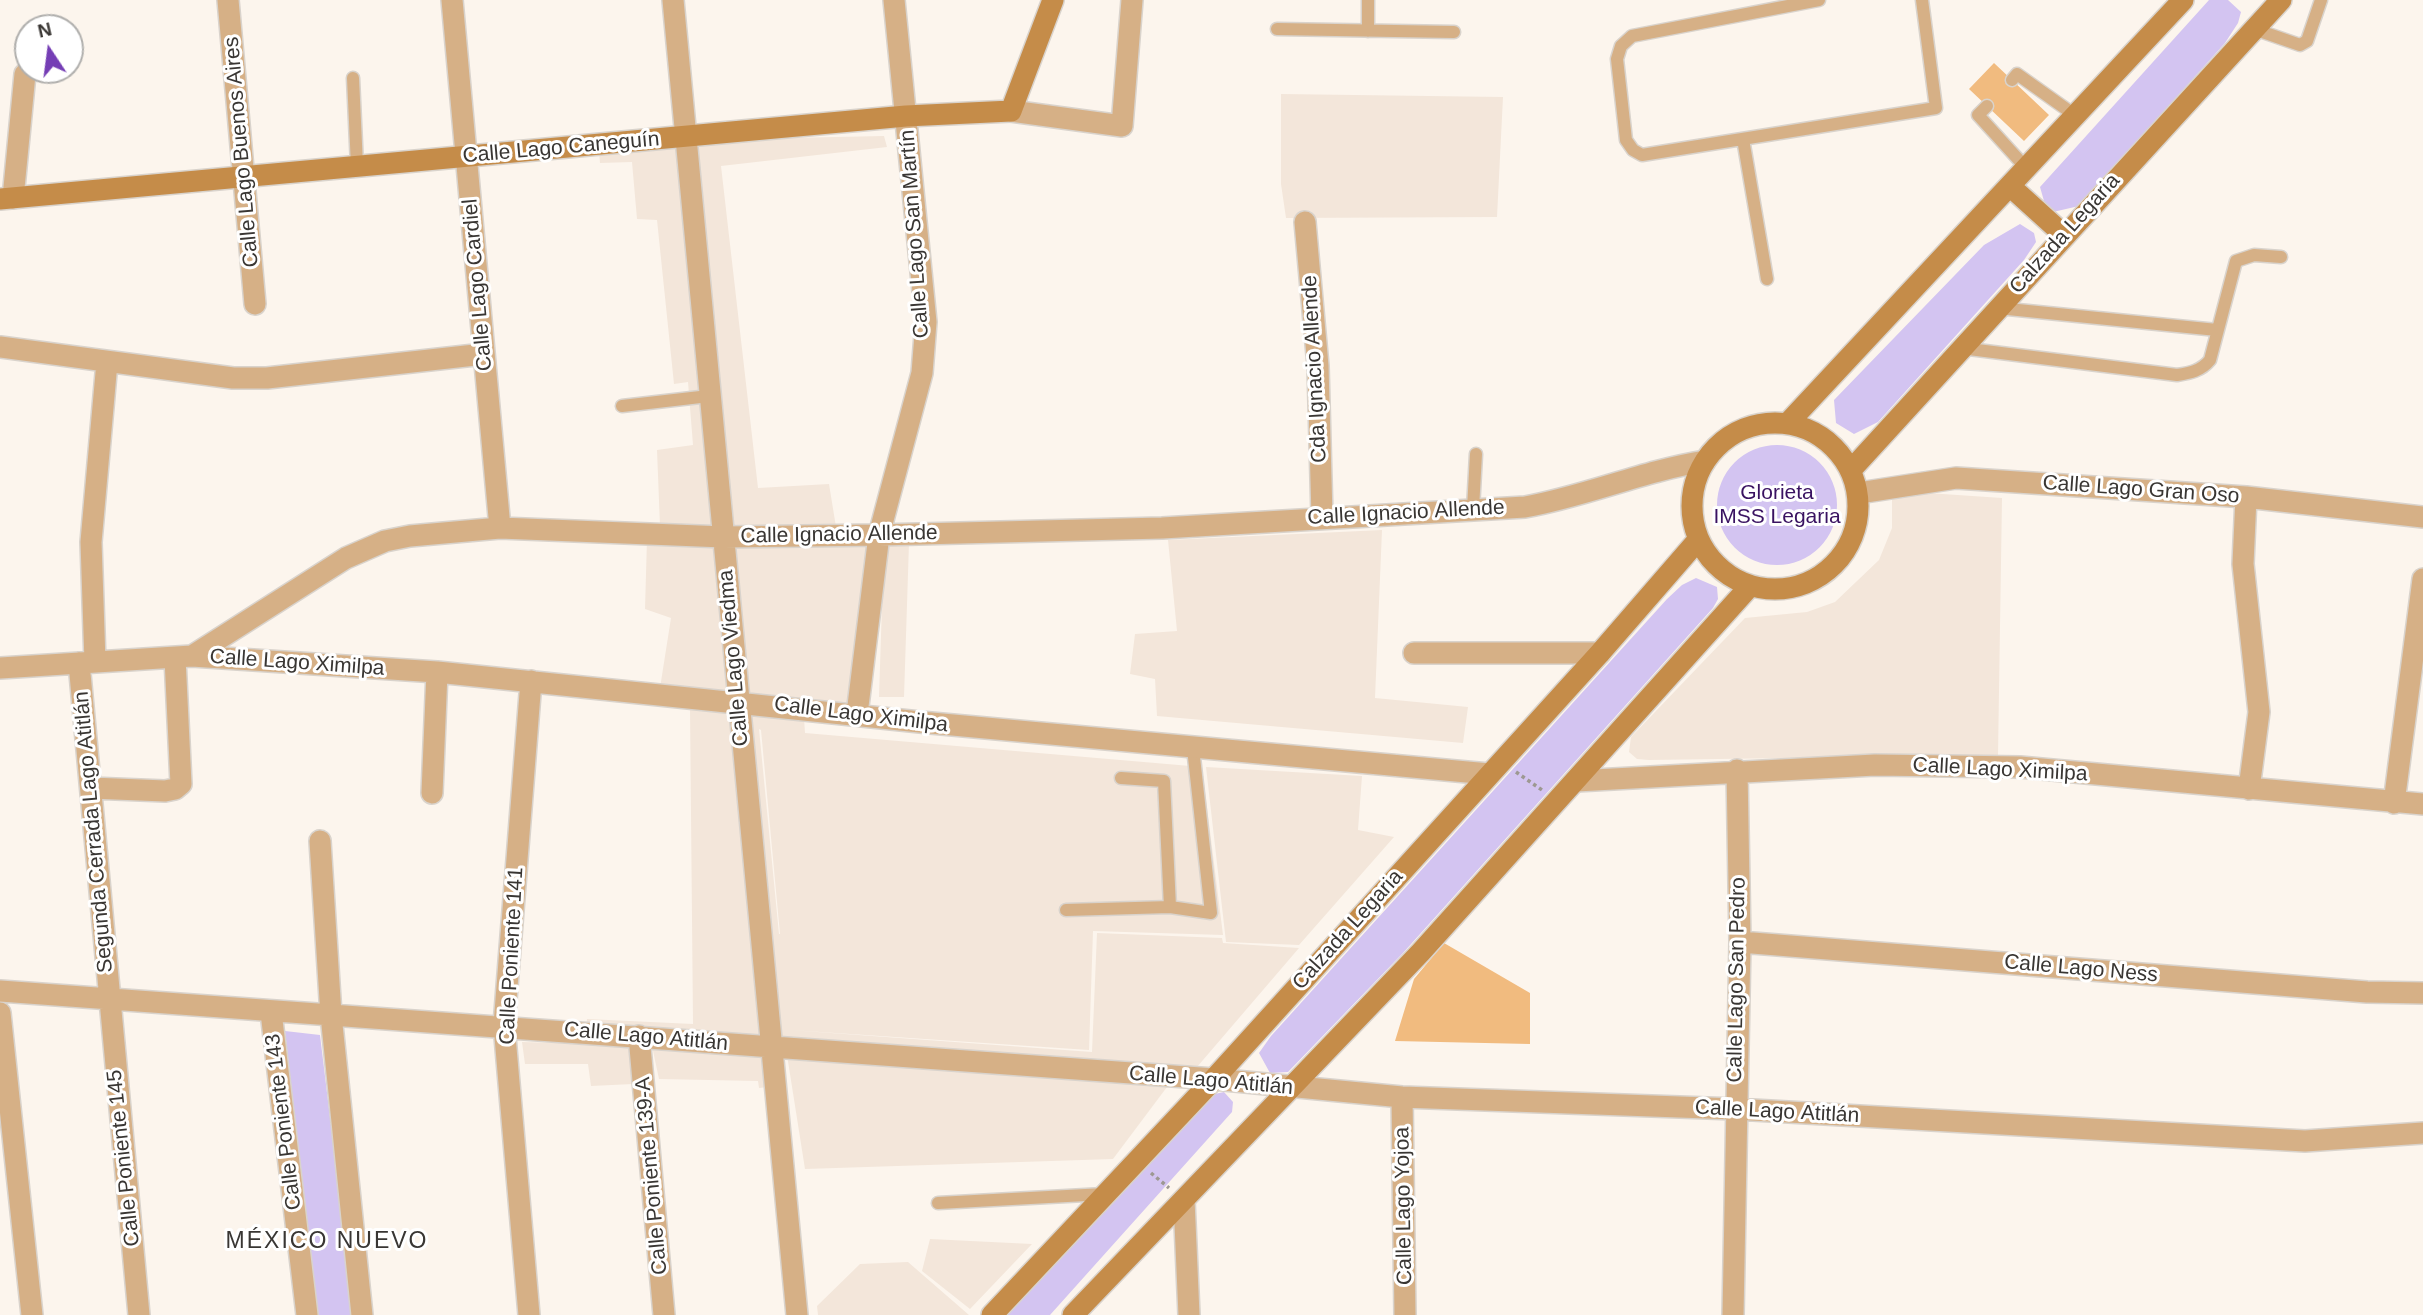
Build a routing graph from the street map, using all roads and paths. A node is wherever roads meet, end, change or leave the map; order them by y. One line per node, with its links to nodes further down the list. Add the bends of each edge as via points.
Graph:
1 (228, 0): 29 (street, Calle Lago Buenos Aires)
2 (452, 0): 26 (street, Calle Lago Cardiel)
3 (673, 0): 24 (street, Calle Lago Viedma)
4 (894, 0): 22 (street, Calle Lago San Martín)
5 (1053, 0): 21 (main road)
6 (1132, 0): 21 (street, Calle Lago Caneguín, via 1122,126)
7 (1368, 0): 15 (lane)
8 (1819, 0): 25 (lane, via 1632,36 1621,46 1617,59 1626,140 1633,150 1642,155)
9 (1922, 0): 25 (lane, via 1936,108)
10 (2183, 0): 23 (main road)
11 (2281, 0): 14 (main road, Calzada Legaria)
12 (2322, 0): 14 (lane, via 2307,41 2300,45)
13 (1277, 29): 15 (lane)
14 (2254, 29): 33 (main road, Calzada Legaria)
15 (1368, 32): 16 (lane)
16 (1454, 32)
17 (353, 78): 27 (lane)
18 (2012, 80): 23 (lane, via 2017,74)
19 (24, 84): 31 (street)
20 (1987, 106): 28 (lane, via 1978,115)
21 (1011, 111): 22 (main road, Calle Lago Caneguín)
22 (906, 116): 24 (main road, Calle Lago Caneguín); 55 (street, Calle Lago San Martín, via 926,322 922,373)
23 (2076, 116): 28 (main road)
24 (685, 136): 26 (main road, Calle Lago Caneguín); 43 (street, Calle Lago Viedma)
25 (1743, 139): 35 (lane)
26 (467, 157): 27 (main road, Calle Lago Caneguín); 41 (street, Calle Lago Cardiel)
27 (357, 166): 29 (main road, Calle Lago Caneguín)
28 (2027, 169): 30 (main road)
29 (245, 176): 31 (main road, Calle Lago Caneguín); 36 (street, Calle Lago Buenos Aires)
30 (2011, 187): 33 (main road); 45 (main road)
31 (7, 198)
32 (1305, 222): 52 (street, Cda Ignacio Allende, via 1318,366)
33 (2063, 235): 37 (main road, Calzada Legaria)
34 (2281, 257): 38 (lane, via 2254,255 2236,261)
35 (1767, 279)
36 (255, 304)
37 (1998, 308): 38 (lane); 40 (main road, Calzada Legaria)
38 (2217, 330): 40 (lane, via 2205,366 2177,375)
39 (0, 347): 42 (street)
40 (1961, 348): 48 (main road, Calzada Legaria)
41 (484, 354): 42 (street, via 267,378); 54 (street, Calle Lago Cardiel)
42 (107, 362): 63 (street, Segunda Cerrada Lago Atitlán, via 91,542)
43 (709, 396): 44 (lane); 56 (street, Calle Lago Viedma)
44 (622, 406)
45 (1788, 423): 47 (main road, via 1764,423 1741,430); 48 (main road, via 1819,434)
46 (1476, 454): 51 (lane)
47 (1705, 461): 51 (street, Calle Ignacio Allende, via 1662,468 1559,501); 57 (main road, via 1694,486 1691,513)
48 (1851, 470): 49 (main road)
49 (1858, 493): 50 (street, Calle Lago Gran Oso, via 1956,478); 59 (main road, via 1859,517 1852,540 1830,569 1798,587)
50 (2246, 497): 53 (street, Calle Lago Gran Oso); 75 (street, via 2243,564 2259,712)
51 (1473, 509): 52 (street, Calle Ignacio Allende)
52 (1322, 517): 55 (street, Calle Ignacio Allende, via 1163,528)
53 (2423, 517)
54 (500, 528): 56 (street, Calle Ignacio Allende); 62 (street, Calle Ignacio Allende, via 410,536 368,548)
55 (879, 535): 56 (street, Calle Ignacio Allende); 68 (street, Calle Lago San Martín)
56 (724, 537): 67 (street, Calle Lago Viedma)
57 (1698, 540): 59 (main road, via 1719,568); 61 (main road, Calzada Legaria)
58 (2423, 579): 78 (street)
59 (1750, 586): 73 (main road)
60 (1414, 653): 61 (street)
61 (1600, 653): 70 (main road, Calzada Legaria)
62 (183, 657): 63 (street, Calle Ignacio Allende); 65 (street, Calle Lago Ximilpa); 74 (street, via 181,784 165,791)
63 (87, 663): 64 (street, Calle Ignacio Allende); 74 (street, Segunda Cerrada Lago Atitlán)
64 (0, 668)
65 (437, 672): 66 (street, Calle Lago Ximilpa); 76 (street)
66 (531, 681): 67 (street, Calle Lago Ximilpa); 90 (street, Calle Poniente 141)
67 (737, 701): 68 (street, Calle Lago Ximilpa); 92 (street, Calle Lago Viedma)
68 (857, 714): 69 (street, Calle Lago Ximilpa)
69 (1193, 748): 70 (street, Calle Lago Ximilpa); 81 (lane, via 1211,913)
70 (1494, 767): 77 (path); 93 (main road, Calzada Legaria)
71 (1737, 770): 73 (street, Calle Lago Ximilpa); 75 (street, Calle Lago Ximilpa, via 1875,765 2020,767); 83 (street, Calle Lago San Pedro)
72 (1121, 778): 81 (lane, via 1164,781)
73 (1576, 781): 77 (main road)
74 (91, 788): 86 (street, Segunda Cerrada Lago Atitlán)
75 (2249, 789): 78 (street, Calle Lago Ximilpa)
76 (432, 793)
77 (1558, 801): 94 (main road)
78 (2394, 803): 79 (street, Calle Lago Ximilpa)
79 (2423, 804)
80 (320, 841): 89 (street)
81 (1170, 907): 82 (lane)
82 (1066, 910)
83 (1740, 942): 85 (street, Calle Lago Ness); 96 (street, Calle Lago San Pedro)
84 (0, 991): 86 (street, Calle Lago Atitlán)
85 (2423, 993)
86 (109, 1001): 87 (street, Calle Lago Atitlán); 103 (street, Calle Poniente 145)
87 (271, 1012): 89 (street, Calle Lago Atitlán); 104 (street, Calle Poniente 143)
88 (0, 1013): 102 (street)
89 (331, 1015): 90 (street, Calle Lago Atitlán); 105 (street)
90 (504, 1025): 91 (street, Calle Lago Atitlán); 106 (street, Calle Poniente 141)
91 (639, 1036): 92 (street, Calle Lago Atitlán); 107 (street, Calle Poniente 139-A)
92 (772, 1048): 93 (street, Calle Lago Atitlán); 108 (street, Calle Lago Viedma)
93 (1214, 1079): 94 (street, Calle Lago Atitlán); 98 (main road, Calzada Legaria)
94 (1293, 1088): 95 (street, Calle Lago Atitlán); 100 (main road)
95 (1402, 1097): 96 (street, Calle Lago Atitlán); 112 (street, Calle Lago Yojoa)
96 (1735, 1109): 97 (street, Calle Lago Atitlán, via 2305,1140); 113 (street, Calle Lago San Pedro)
97 (2423, 1133)
98 (1136, 1160): 99 (main road, Calzada Legaria); 100 (path)
99 (1104, 1195): 101 (lane); 109 (main road, Calzada Legaria)
100 (1184, 1200): 110 (main road); 111 (street)
101 (938, 1203)
102 (32, 1315)
103 (139, 1315)
104 (307, 1315)
105 (362, 1315)
106 (529, 1315)
107 (664, 1315)
108 (797, 1315)
109 (992, 1315)
110 (1073, 1315)
111 (1189, 1315)
112 (1405, 1315)
113 (1733, 1315)

